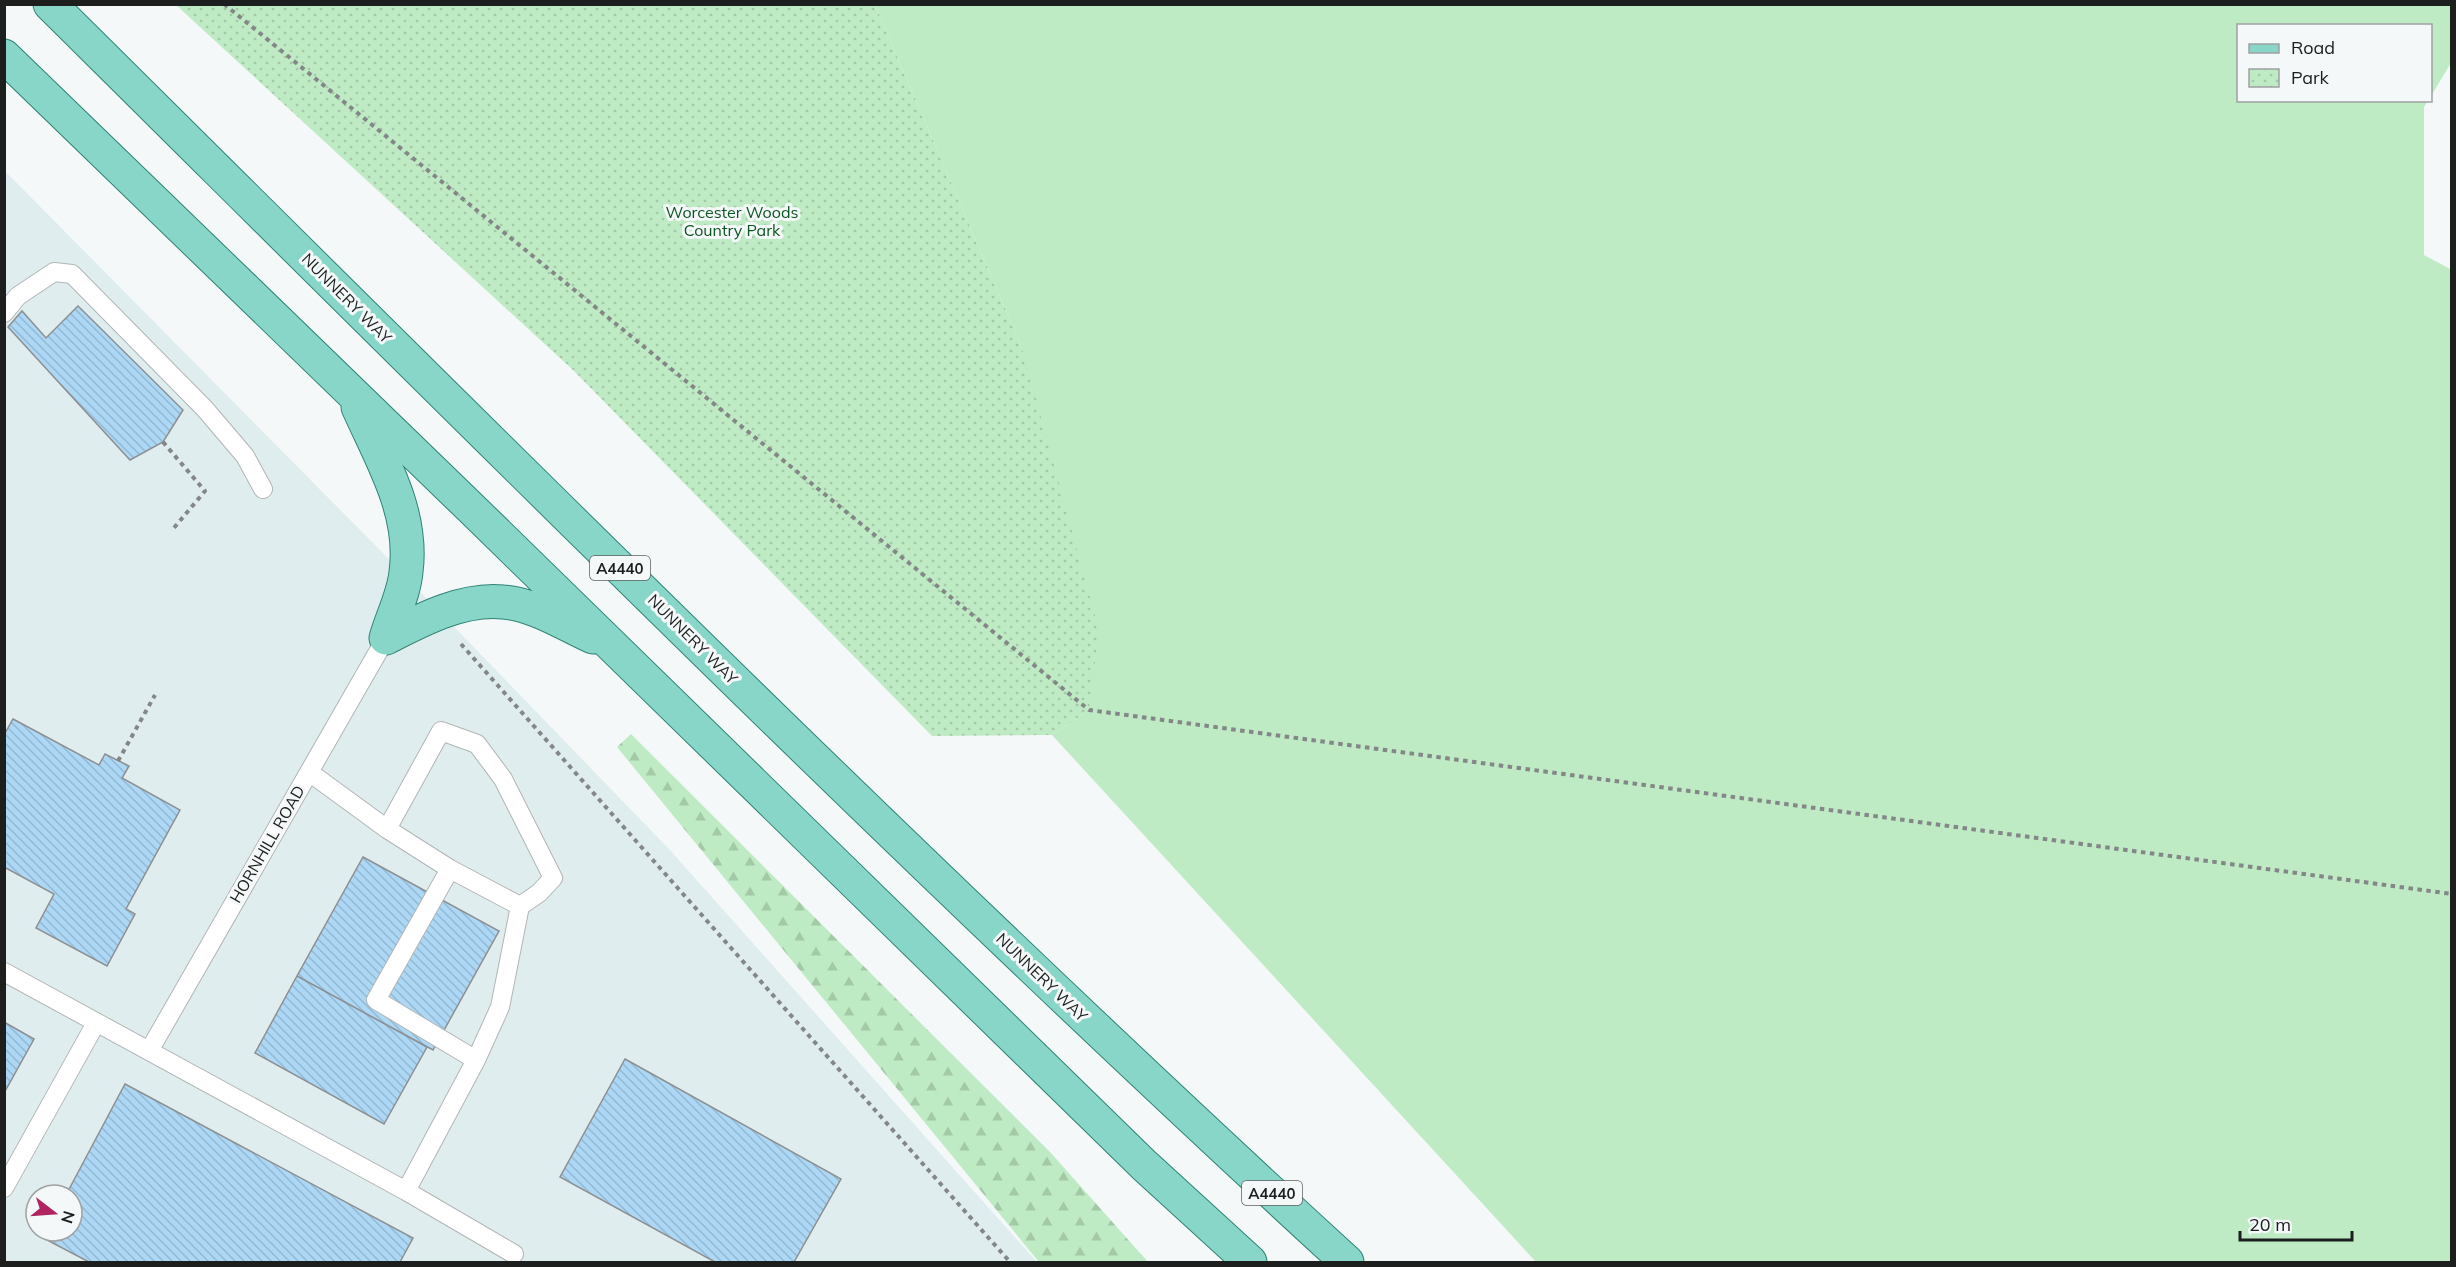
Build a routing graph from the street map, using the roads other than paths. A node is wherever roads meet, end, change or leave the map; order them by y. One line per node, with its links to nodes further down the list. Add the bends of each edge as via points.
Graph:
1 (50, 4): 20 (main road, NUNNERY WAY / A4440, via 818,763)
2 (4, 56): 4 (main road)
3 (4, 313): 5 (lane, via 18,296 54,272 72,274 211,416 245,456)
4 (351, 391): 6 (main road, via 405,519 406,572); 7 (main road)
5 (262, 489)
6 (386, 638): 7 (main road, via 430,615 470,604 503,602 528,608); 8 (lane, HORNHILL ROAD)
7 (614, 647): 19 (main road, via 1144,1165)
8 (309, 772): 9 (lane); 14 (lane, HORNHILL ROAD)
9 (387, 829): 10 (lane); 11 (lane, via 441,731 477,744 503,779 553,878)
10 (450, 869): 11 (lane); 15 (lane, via 376,1000)
11 (520, 906): 15 (lane, via 500,1007)
12 (4, 972): 13 (lane)
13 (96, 1023): 14 (lane); 16 (lane)
14 (149, 1051): 17 (lane)
15 (476, 1060): 17 (lane)
16 (4, 1188)
17 (406, 1191): 18 (lane)
18 (514, 1254)
19 (1250, 1263)
20 (1347, 1263)

